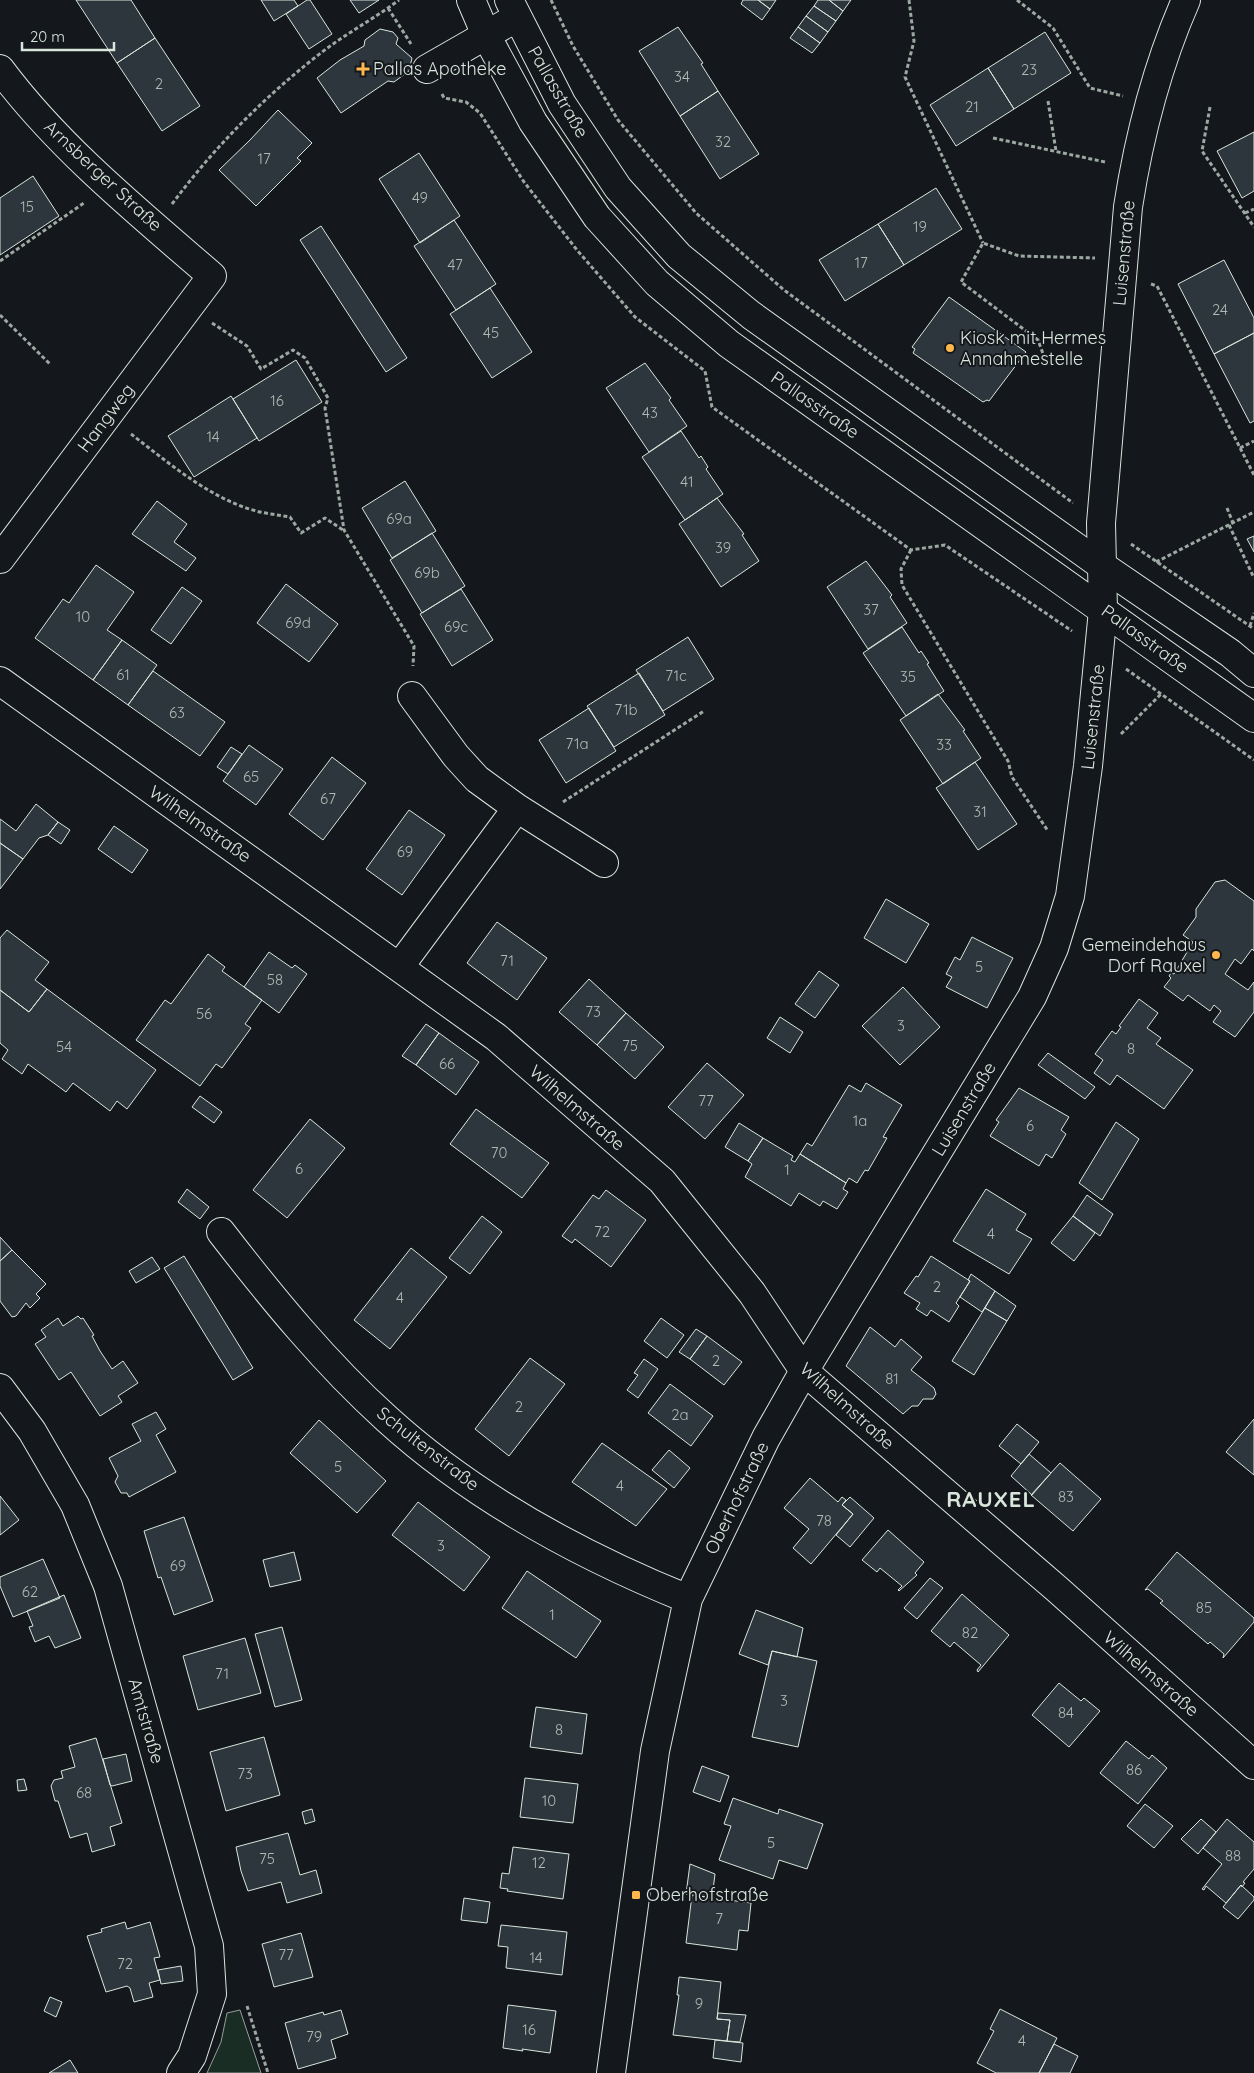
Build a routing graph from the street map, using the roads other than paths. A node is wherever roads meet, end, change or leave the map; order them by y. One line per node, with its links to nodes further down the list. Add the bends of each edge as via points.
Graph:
1 (471, 0): 4 (street, Pallasstraße)
2 (1186, 0): 9 (street, Luisenstraße, via 1149,102 1134,168 1100,523)
3 (513, 9): 4 (street); 9 (street, Pallasstraße, via 562,104 618,188 679,256 751,316)
4 (486, 35): 6 (street); 10 (street, Pallasstraße, via 534,122 597,218 657,283 729,344)
5 (0, 69): 7 (street, Arnsberger Straße, via 49,127)
6 (428, 69)
7 (212, 276): 8 (street, Hangweg)
8 (0, 559)
9 (1101, 565): 10 (street, Luisenstraße); 11 (street, Pallasstraße)
10 (1103, 610): 14 (street, Pallasstraße); 19 (street, Luisenstraße, via 1080,837 1070,896 1054,948 1032,997)
11 (1254, 673)
12 (0, 681): 17 (street, Wilhelmstraße)
13 (412, 696): 15 (street, via 477,779)
14 (1254, 718)
15 (517, 808): 16 (street); 17 (street)
16 (604, 863)
17 (400, 966): 19 (street, Wilhelmstraße, via 496,1036 662,1182 752,1293)
18 (221, 1232): 21 (street, Schultenstraße, via 270,1295 331,1364 387,1420 449,1469 516,1515 584,1554)
19 (804, 1371): 21 (street, Oberhofstraße, via 766,1438); 22 (street, Wilhelmstraße, via 1050,1582)
20 (0, 1388): 23 (street, Amtstraße, via 32,1432 75,1505 108,1586 209,1946 212,1994 192,2056)
21 (688, 1599): 24 (street, Oberhofstraße, via 653,1764)
22 (1254, 1765)
23 (181, 2073)
24 (611, 2073)

